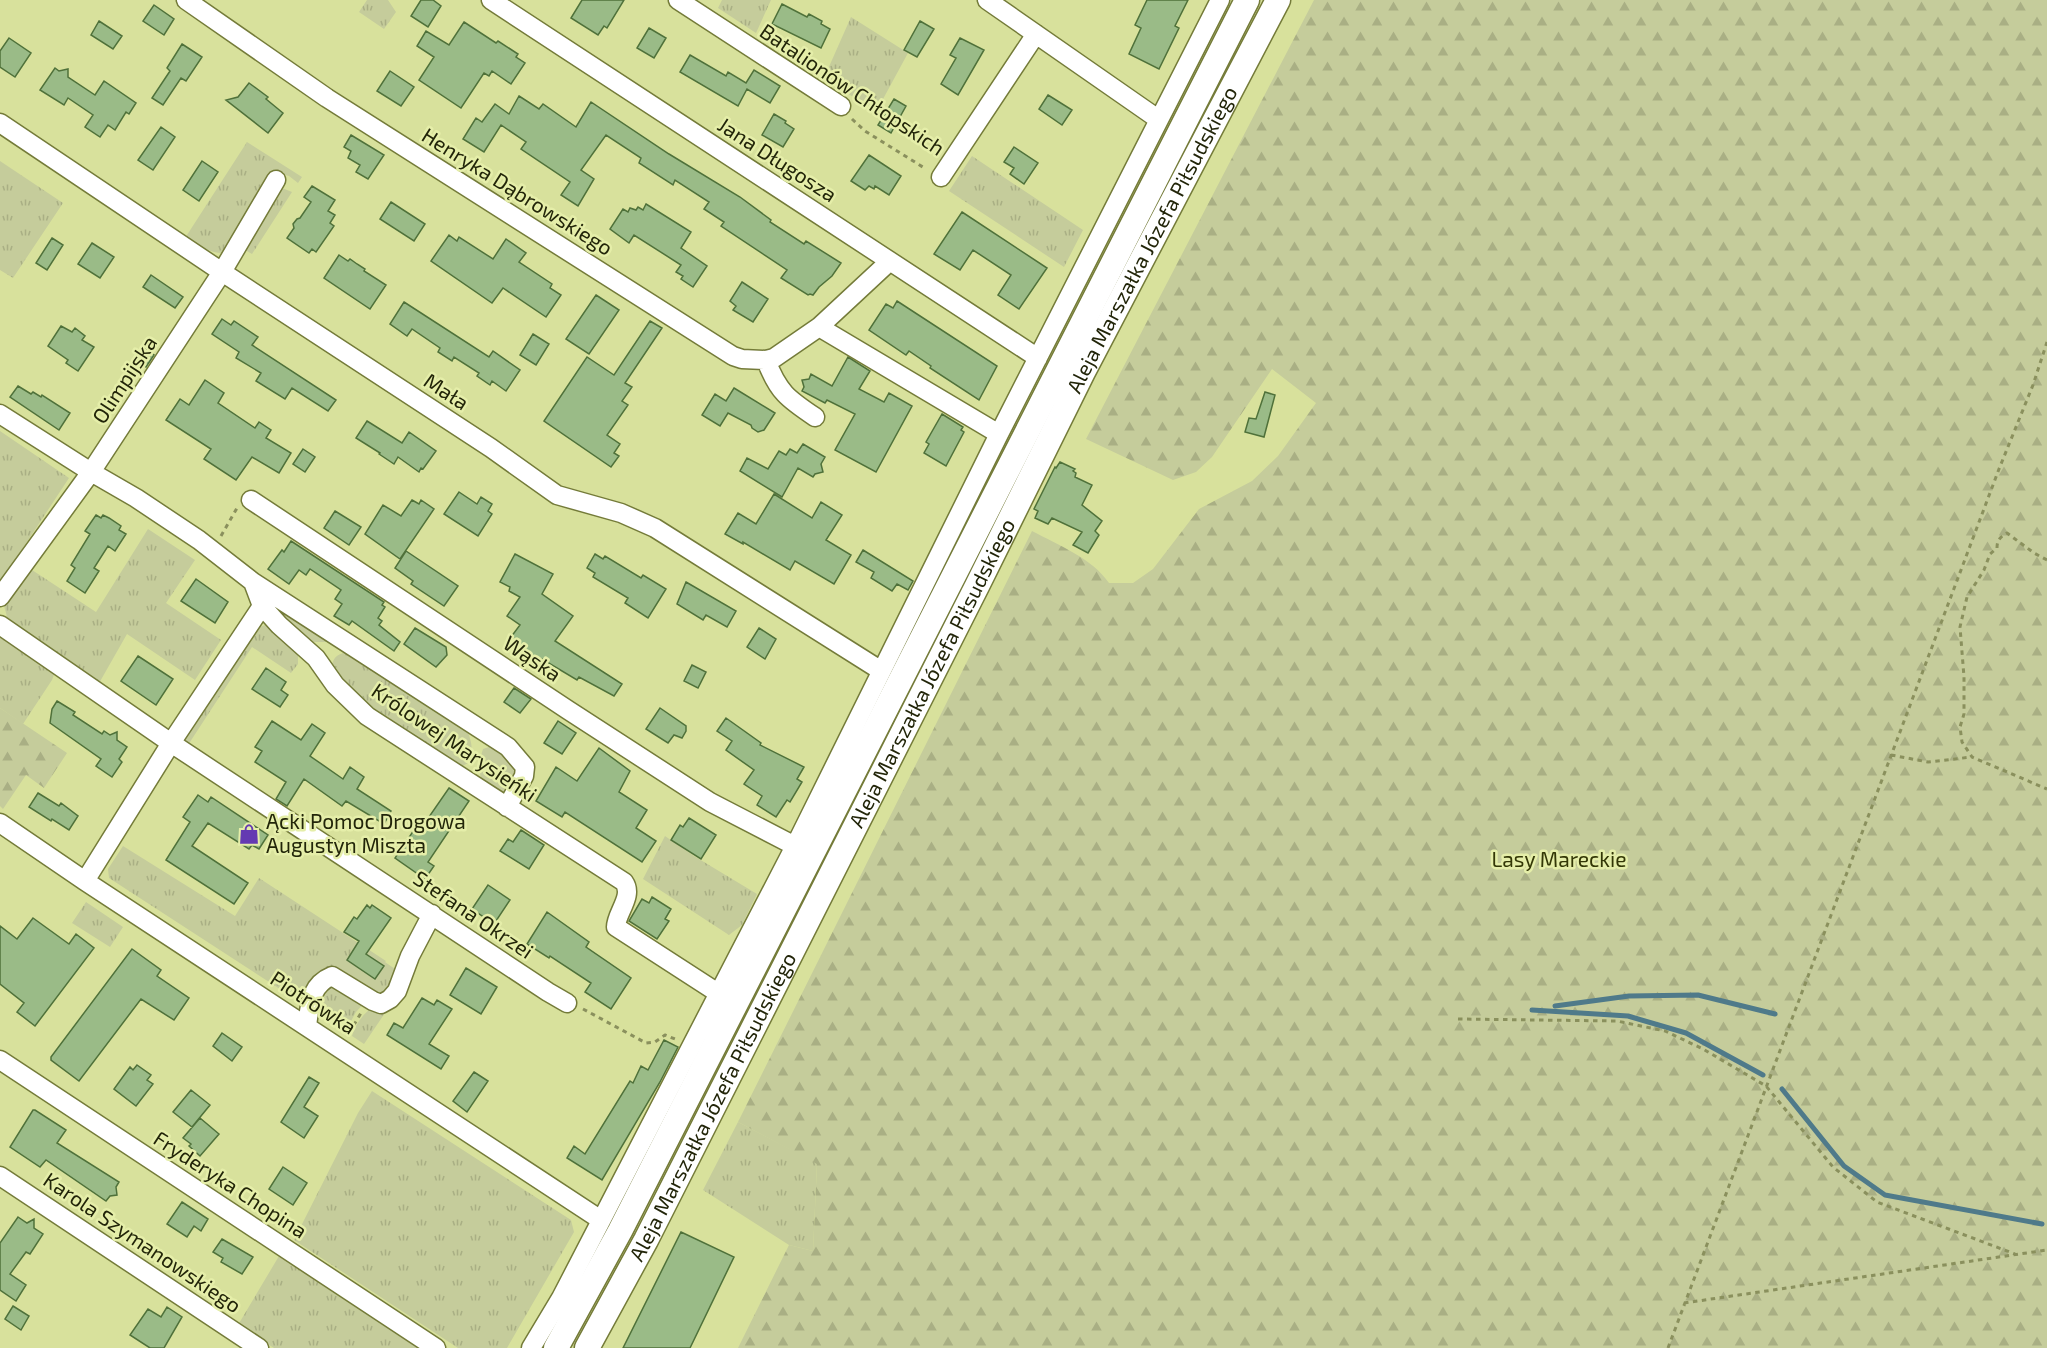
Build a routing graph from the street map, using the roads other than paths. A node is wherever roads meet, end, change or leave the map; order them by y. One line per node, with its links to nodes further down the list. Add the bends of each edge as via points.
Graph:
1 (186, 0): 18 (street, Henryka Dąbrowskiego, via 327,98 733,356)
2 (491, 0): 14 (street, Jana Długosza)
3 (678, 0): 9 (street, Batalionów Chłopskich)
4 (987, 0): 8 (street)
5 (1220, 0): 10 (street)
6 (1247, 0): 44 (main road, Aleja Marszałka Józefa Piłsudskiego, via 626,1221)
7 (1278, 0): 45 (main road, Aleja Marszałka Józefa Piłsudskiego, via 1078,381 646,1240)
8 (1036, 34): 10 (street); 12 (street)
9 (841, 106)
10 (1158, 119): 17 (street)
11 (0, 123): 15 (street, Mała)
12 (941, 177)
13 (276, 180): 15 (street, Olimpijska)
14 (890, 261): 16 (street); 17 (street, Jana Długosza)
15 (222, 272): 22 (street, Olimpijska); 28 (street, Mała, via 557,495 621,513 655,528)
16 (819, 327): 18 (street); 21 (street)
17 (1038, 358): 21 (street)
18 (766, 360): 20 (street, via 780,390)
19 (0, 414): 22 (street)
20 (815, 417)
21 (999, 434): 28 (street)
22 (91, 472): 24 (street, via 136,498); 25 (street, Olimpijska)
23 (251, 500): 32 (street, Wąska, via 701,795)
24 (253, 582): 26 (street, Królowej Marysieńki); 30 (street, via 508,747 525,767)
25 (0, 597)
26 (262, 606): 29 (street); 30 (street, Królowej Marysieńki, via 316,658 335,685 367,716)
27 (0, 626): 29 (street, Stefana Okrzei)
28 (880, 670): 32 (street)
29 (171, 742): 33 (street); 34 (street, Stefana Okrzei)
30 (507, 807): 35 (street, Królowej Marysieńki, via 624,882 628,891 616,927)
31 (0, 823): 33 (street, Piotrówka)
32 (795, 846): 35 (street)
33 (85, 881): 37 (street, Piotrówka)
34 (432, 914): 36 (street, Stefana Okrzei); 37 (street, via 390,999 384,1003 373,1001 332,976 314,991)
35 (718, 993): 40 (street)
36 (567, 1003)
37 (307, 1026): 40 (street, Piotrówka)
38 (0, 1060): 42 (street, Fryderyka Chopina)
39 (0, 1176): 41 (street, Karola Szymanowskiego)
40 (601, 1220): 43 (street)
41 (260, 1348)
42 (436, 1348)
43 (531, 1348)
44 (556, 1348)
45 (587, 1348)

